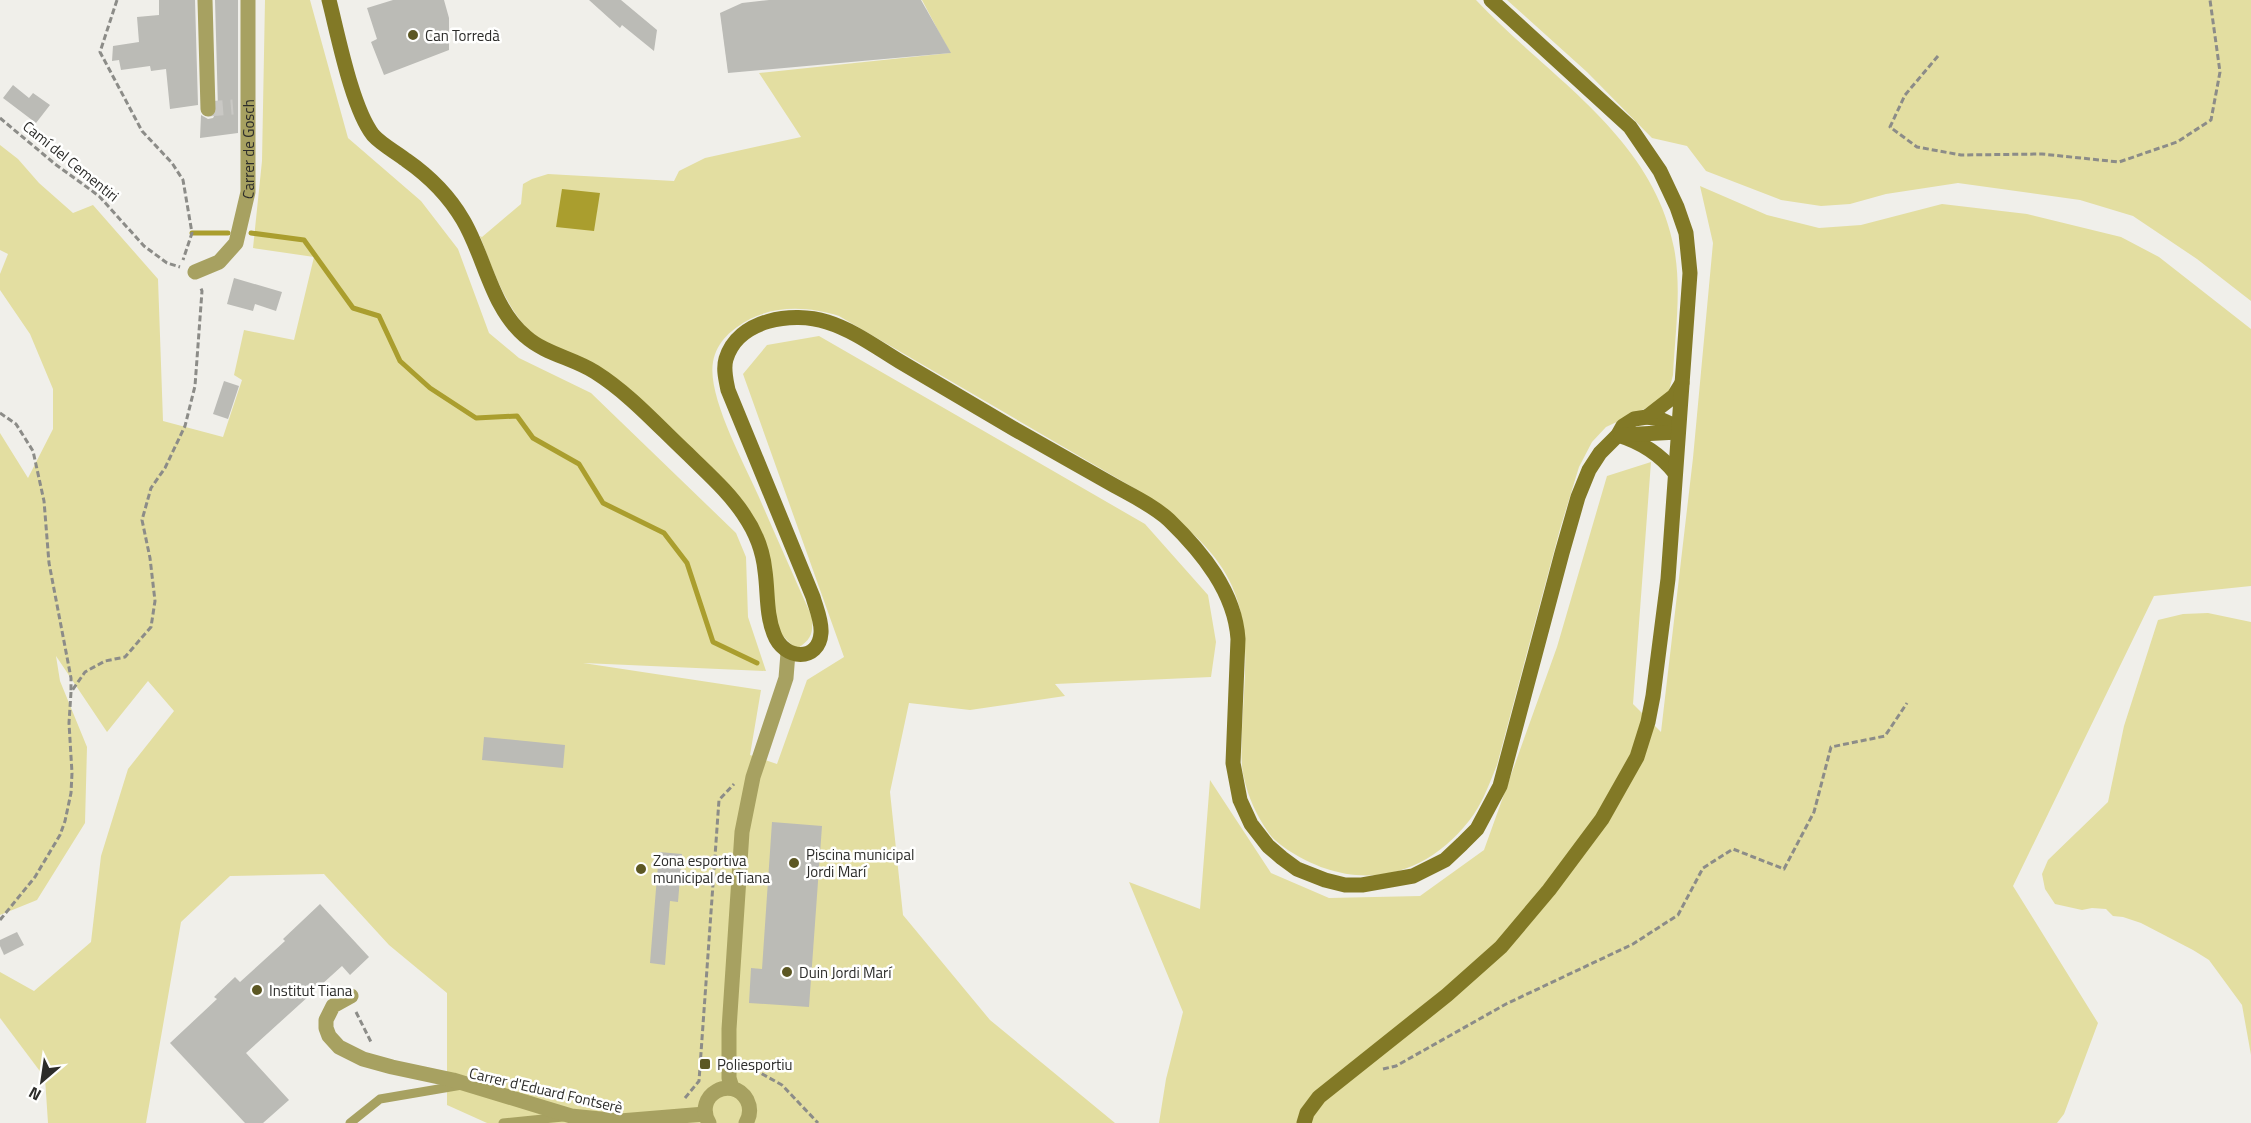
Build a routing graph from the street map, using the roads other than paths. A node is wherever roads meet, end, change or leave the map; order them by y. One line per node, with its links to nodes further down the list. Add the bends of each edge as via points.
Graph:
1 (205, 0): 5 (street)
2 (248, 0): 6 (street, Carrer de Gosch, via 248,192 236,243 219,262)
3 (329, 0): 12 (street, via 365,122 375,137 423,172 453,204 513,324 541,347 581,364 611,383 719,485 745,516 763,557 772,629 777,643)
4 (1491, 0): 7 (street, via 1630,127 1660,171 1686,233 1690,273)
5 (208, 109)
6 (188, 270)
7 (1682, 383): 8 (street, via 1674,396); 9 (street)
8 (1647, 417): 9 (street, via 1671,424); 10 (street, via 1634,418)
9 (1678, 432): 10 (street); 11 (street)
10 (1618, 435): 11 (street, via 1648,448); 12 (street, via 1589,470 1578,497 1500,786 1477,829 1462,844 1445,860 1406,878 1362,885 1325,880 1282,858 1251,824 1240,800 1233,763 1237,621 1217,579 1167,518 846,329 792,316 758,325 732,344 725,375 820,623 821,633 815,646 802,654)
11 (1675, 473): 21 (street, via 1668,579 1648,722 1637,757 1602,819 1501,947 1319,1097)
12 (788, 653): 15 (street, via 786,678 753,777 742,832 728,1056)
13 (349, 998): 14 (street, Carrer d'Eduard Fontserè, via 333,1006 326,1020 329,1036 339,1047 382,1065)
14 (467, 1084): 16 (street, Carrer d'Eduard Fontserè); 18 (lane, via 380,1099)
15 (732, 1088): 17 (street, via 712,1094 705,1106); 20 (street, via 745,1096 749,1104)
16 (571, 1116): 17 (street, Carrer d'Eduard Fontserè, via 621,1121); 19 (lane)
17 (707, 1119)
18 (350, 1123)
19 (503, 1123)
20 (746, 1123)
21 (1304, 1123)

